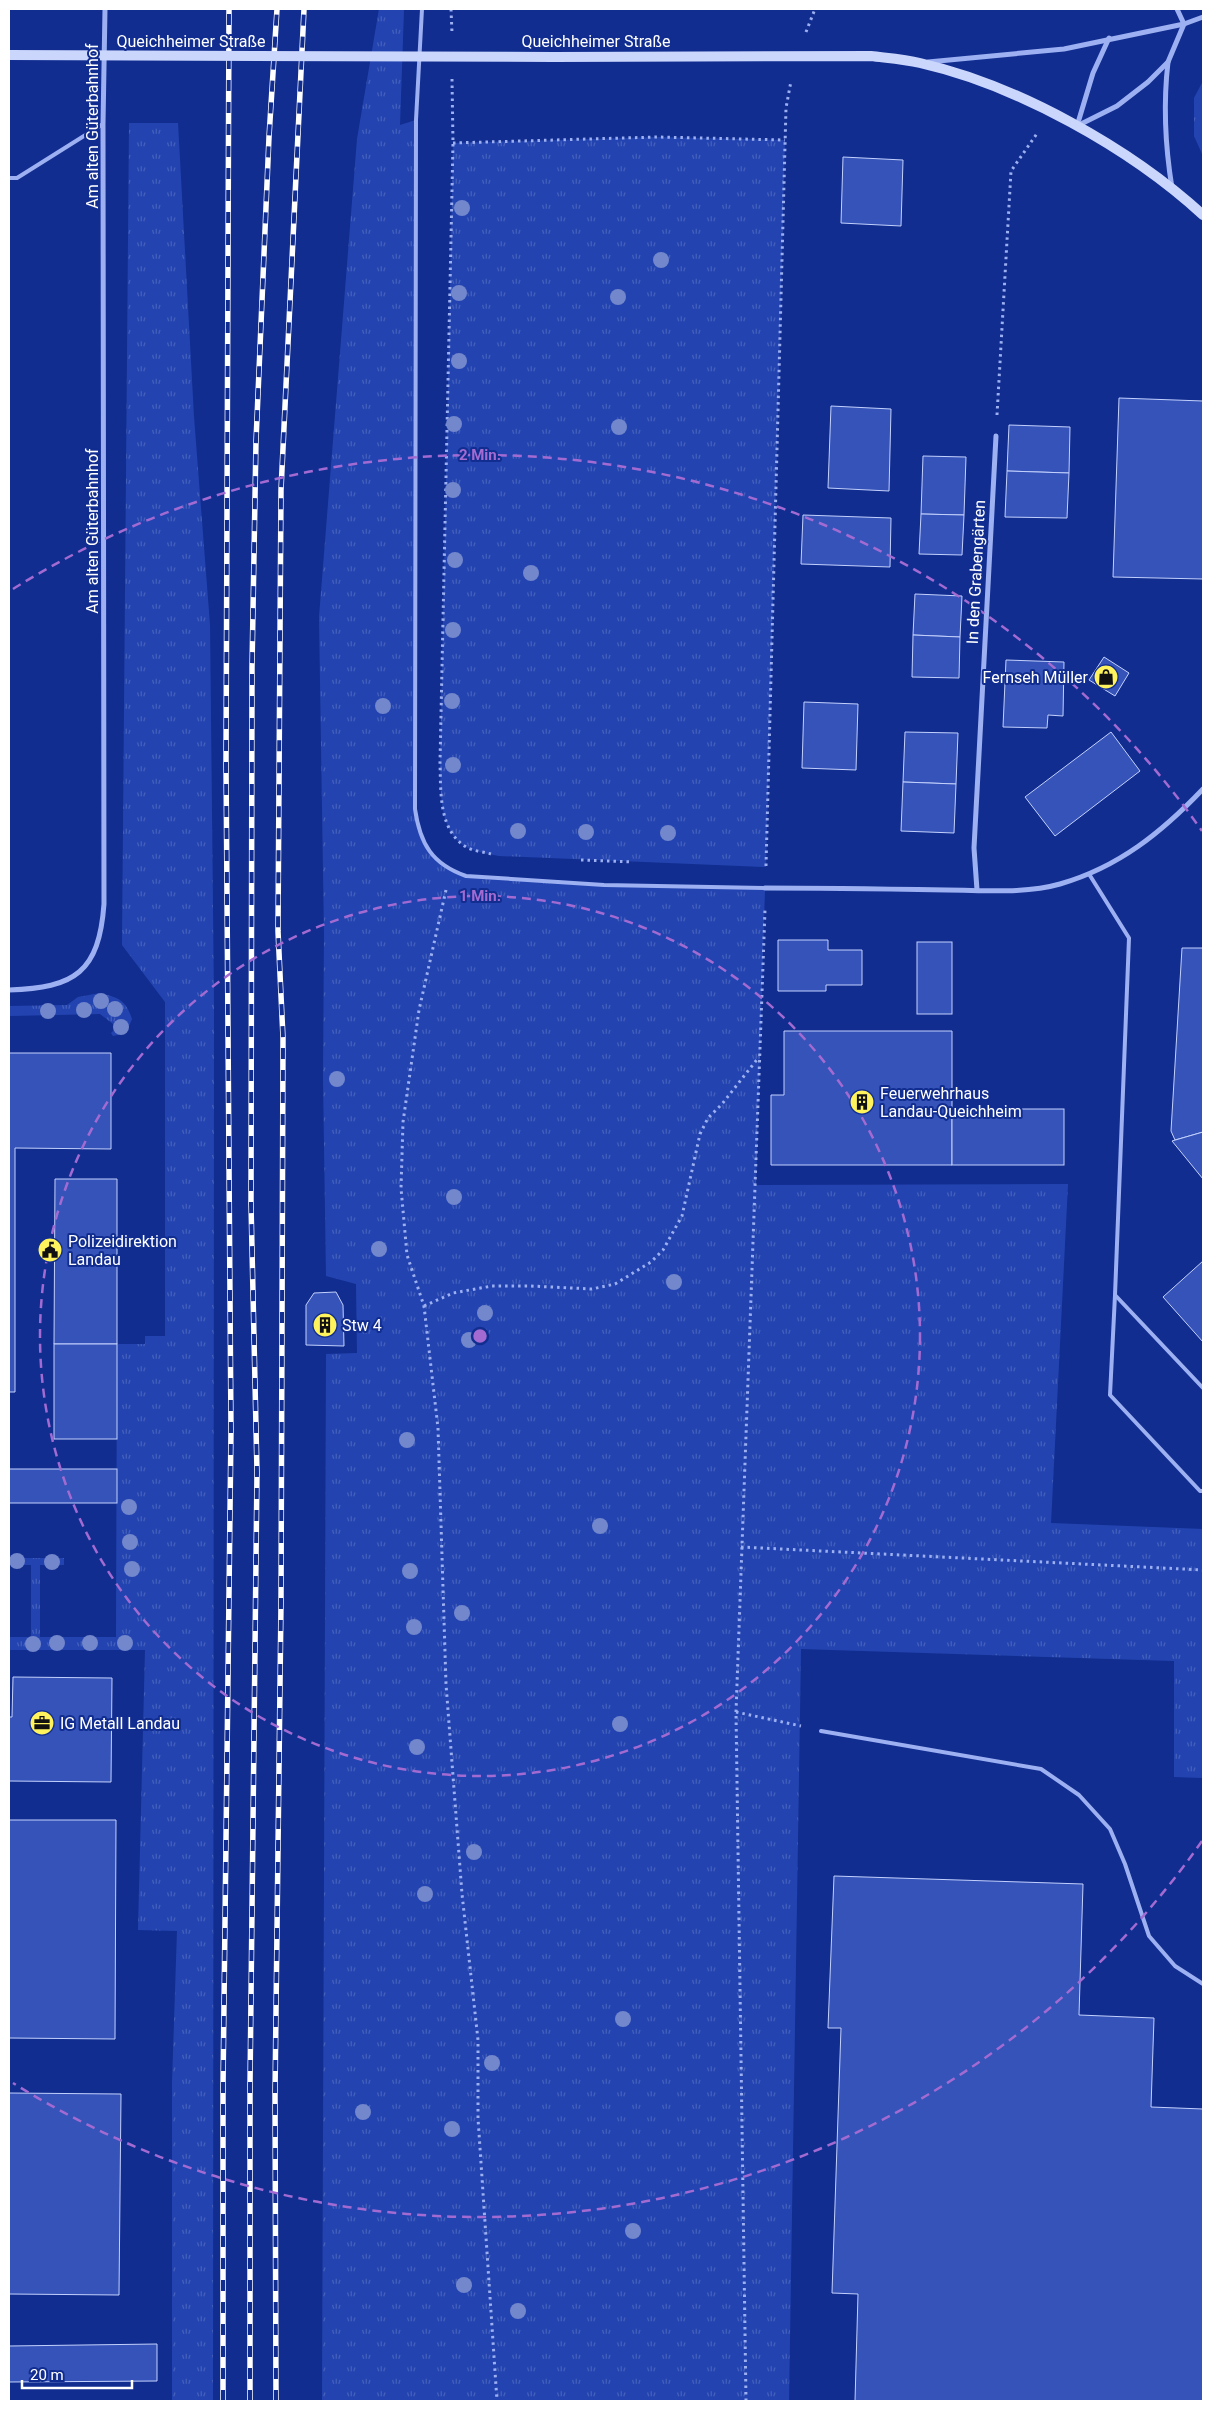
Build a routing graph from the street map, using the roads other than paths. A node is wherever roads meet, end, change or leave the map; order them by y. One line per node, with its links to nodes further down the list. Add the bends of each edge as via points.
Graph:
1 (105, 9): 10 (street, Am alten Güterbahnhof)
2 (422, 9): 18 (lane, via 416,120 415,809 421,839 442,864 466,876 536,882)
3 (1177, 9): 5 (street)
4 (1203, 18): 5 (street)
5 (1184, 24): 6 (street); 8 (street)
6 (1109, 38): 9 (street, via 1064,49); 11 (street, via 1093,73)
7 (9, 55): 9 (main road, Queichheimer Straße, bridge, via 871,56)
8 (1168, 62): 11 (street, via 1117,106); 13 (street, via 1164,123)
9 (920, 63): 11 (main road, Queichheimer Straße, via 967,77)
10 (103, 124): 12 (lane, via 17,178); 20 (street, Am alten Güterbahnhof, via 102,931 94,953 78,973 51,987)
11 (1077, 126): 13 (main road, Queichheimer Straße)
12 (9, 178)
13 (1172, 189): 14 (main road, Queichheimer Straße)
14 (1203, 215)
15 (996, 436): 19 (street, In den Grabengärten, via 974,848)
16 (1203, 789): 17 (street, via 1154,837)
17 (1089, 874): 19 (street, via 1059,885 1020,890); 21 (lane, via 1128,938)
18 (765, 888): 19 (street)
19 (977, 890)
20 (9, 990)
21 (1115, 1295): 22 (lane); 23 (lane, via 1110,1395)
22 (1203, 1388)
23 (1203, 1491)
24 (821, 1731): 25 (lane, via 1041,1769 1079,1795 1110,1829 1149,1936 1175,1966)
25 (1203, 1984)

